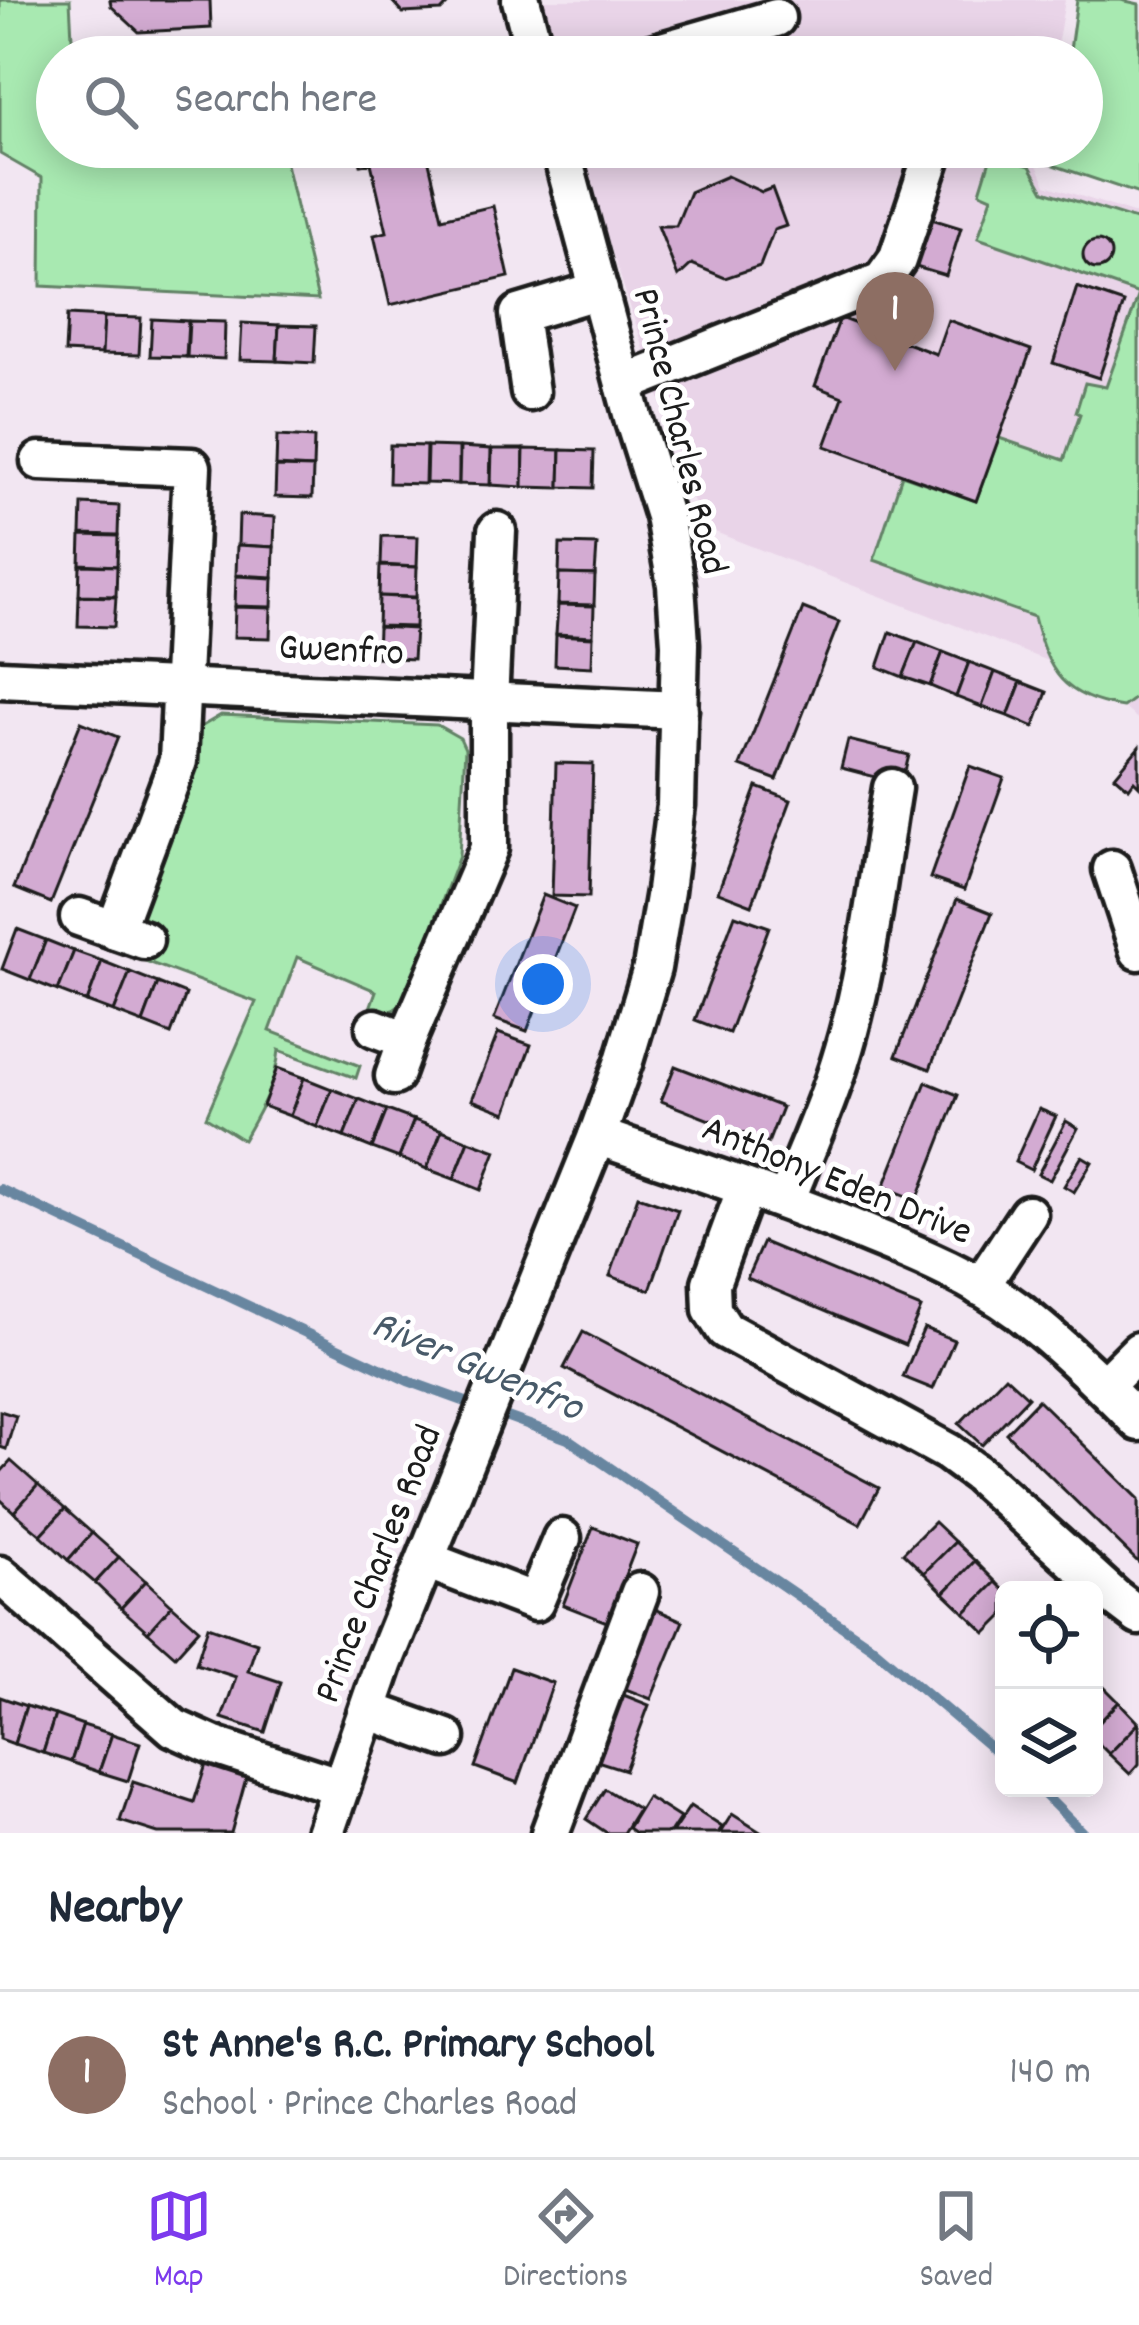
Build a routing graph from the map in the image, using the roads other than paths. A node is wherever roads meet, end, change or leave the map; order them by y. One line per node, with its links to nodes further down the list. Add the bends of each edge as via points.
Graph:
1 (520, 0): 3 (street)
2 (776, 18): 4 (street)
3 (530, 36)
4 (714, 36)
5 (566, 168): 7 (street, Prince Charles Road)
6 (928, 168): 8 (street, via 882,281)
7 (598, 290): 8 (street, Prince Charles Road); 9 (street, via 519,314)
8 (624, 384): 15 (street, Prince Charles Road, via 676,585)
9 (530, 392)
10 (40, 460): 13 (street, via 192,467)
11 (496, 531): 14 (street)
12 (0, 679): 13 (street, Gwenfro)
13 (182, 688): 14 (street, Gwenfro); 18 (street, via 178,761 129,935)
14 (489, 702): 15 (street, Gwenfro); 20 (street, via 489,848 391,1034)
15 (679, 710): 21 (street, Prince Charles Road, via 676,805 652,968)
16 (892, 788): 23 (street, via 840,1063)
17 (1112, 868): 19 (street)
18 (79, 917)
19 (1138, 948)
20 (394, 1076)
21 (598, 1136): 22 (street, Anthony Eden Drive); 30 (street, Prince Charles Road)
22 (746, 1188): 23 (street, Anthony Eden Drive); 33 (street, via 711,1283 712,1310 725,1330 948,1452)
23 (786, 1202): 25 (street, Anthony Eden Drive)
24 (1028, 1214): 25 (street)
25 (980, 1287): 27 (street, Anthony Eden Drive)
26 (1139, 1351): 27 (street)
27 (1104, 1386): 28 (street, Anthony Eden Drive)
28 (1139, 1423)
29 (562, 1538): 30 (street, via 535,1601)
30 (426, 1560): 34 (street, Prince Charles Road)
31 (0, 1575): 36 (street, via 174,1728)
32 (640, 1592): 38 (street)
33 (1139, 1616)
34 (368, 1710): 35 (street); 36 (street, Prince Charles Road)
35 (446, 1738)
36 (341, 1787): 37 (street, Prince Charles Road)
37 (333, 1831)
38 (550, 1833)

